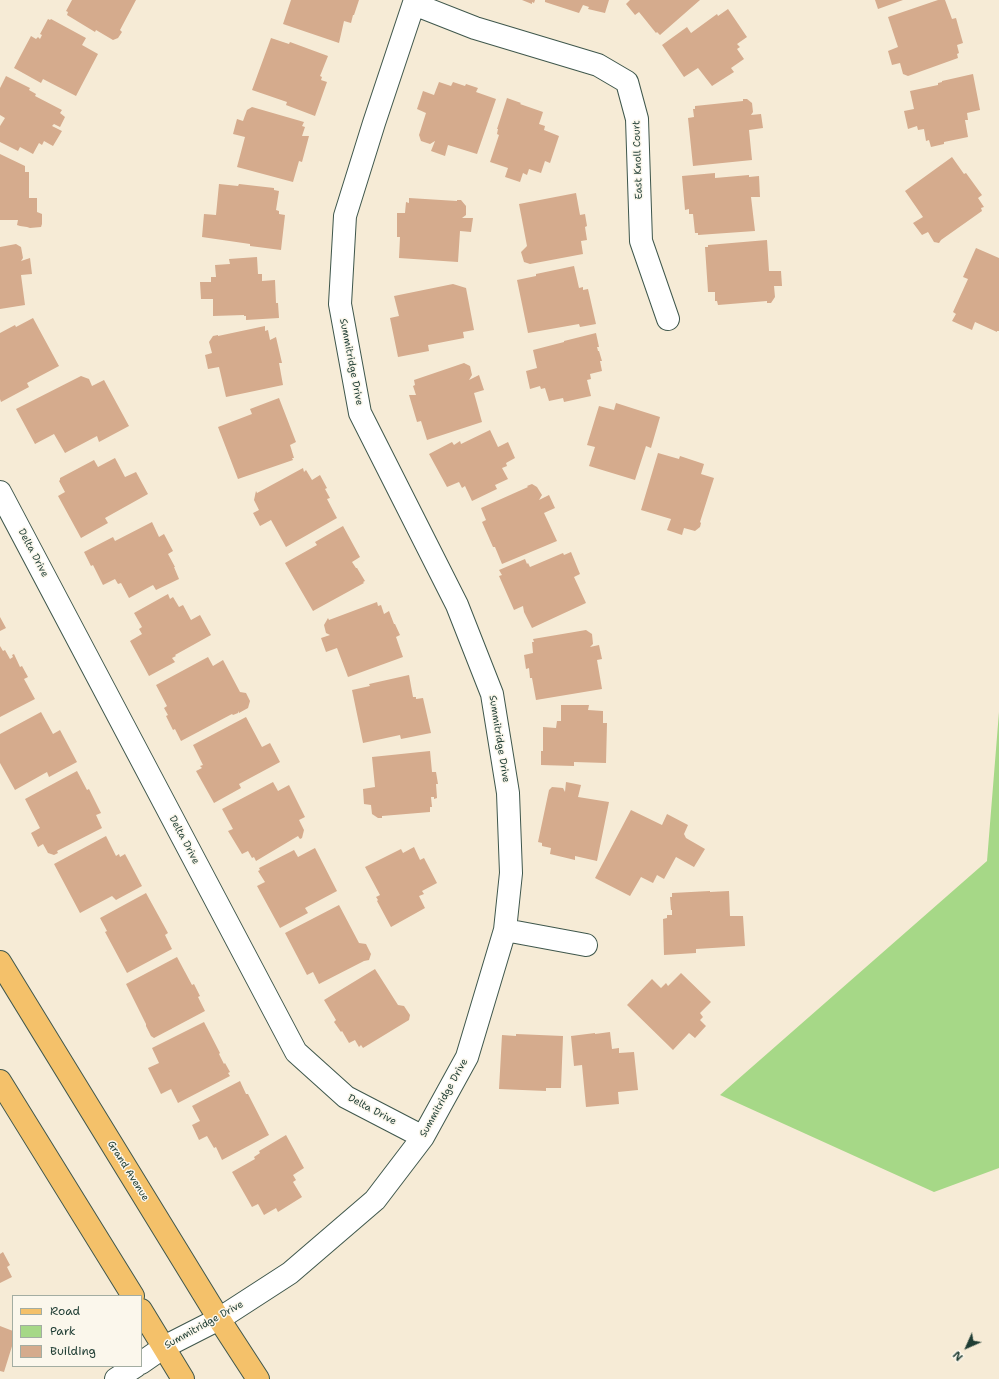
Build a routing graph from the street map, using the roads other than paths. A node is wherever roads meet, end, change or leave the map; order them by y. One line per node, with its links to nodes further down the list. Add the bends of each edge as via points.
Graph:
1 (414, 2): 2 (street, East Knoll Court, via 475,28 598,65 627,82 637,119 641,241); 4 (street, Summitridge Drive, via 345,216 340,304 360,413 457,605 492,694 508,793 511,873)
2 (668, 320)
3 (0, 492): 8 (street, Delta Drive, via 296,1052 346,1097)
4 (506, 930): 5 (street); 8 (street, Summitridge Drive, via 467,1057)
5 (586, 945)
6 (0, 962): 11 (main road, Grand Avenue)
7 (0, 1081): 9 (main road)
8 (423, 1137): 11 (street, Summitridge Drive, via 375,1200 290,1273)
9 (131, 1295)
10 (142, 1312): 12 (main road)
11 (219, 1318): 12 (street, Summitridge Drive); 17 (main road, Grand Avenue)
12 (164, 1347): 13 (street, Summitridge Drive); 16 (main road)
13 (142, 1362)
14 (134, 1367): 15 (street)
15 (116, 1379)
16 (183, 1379)
17 (258, 1379)

